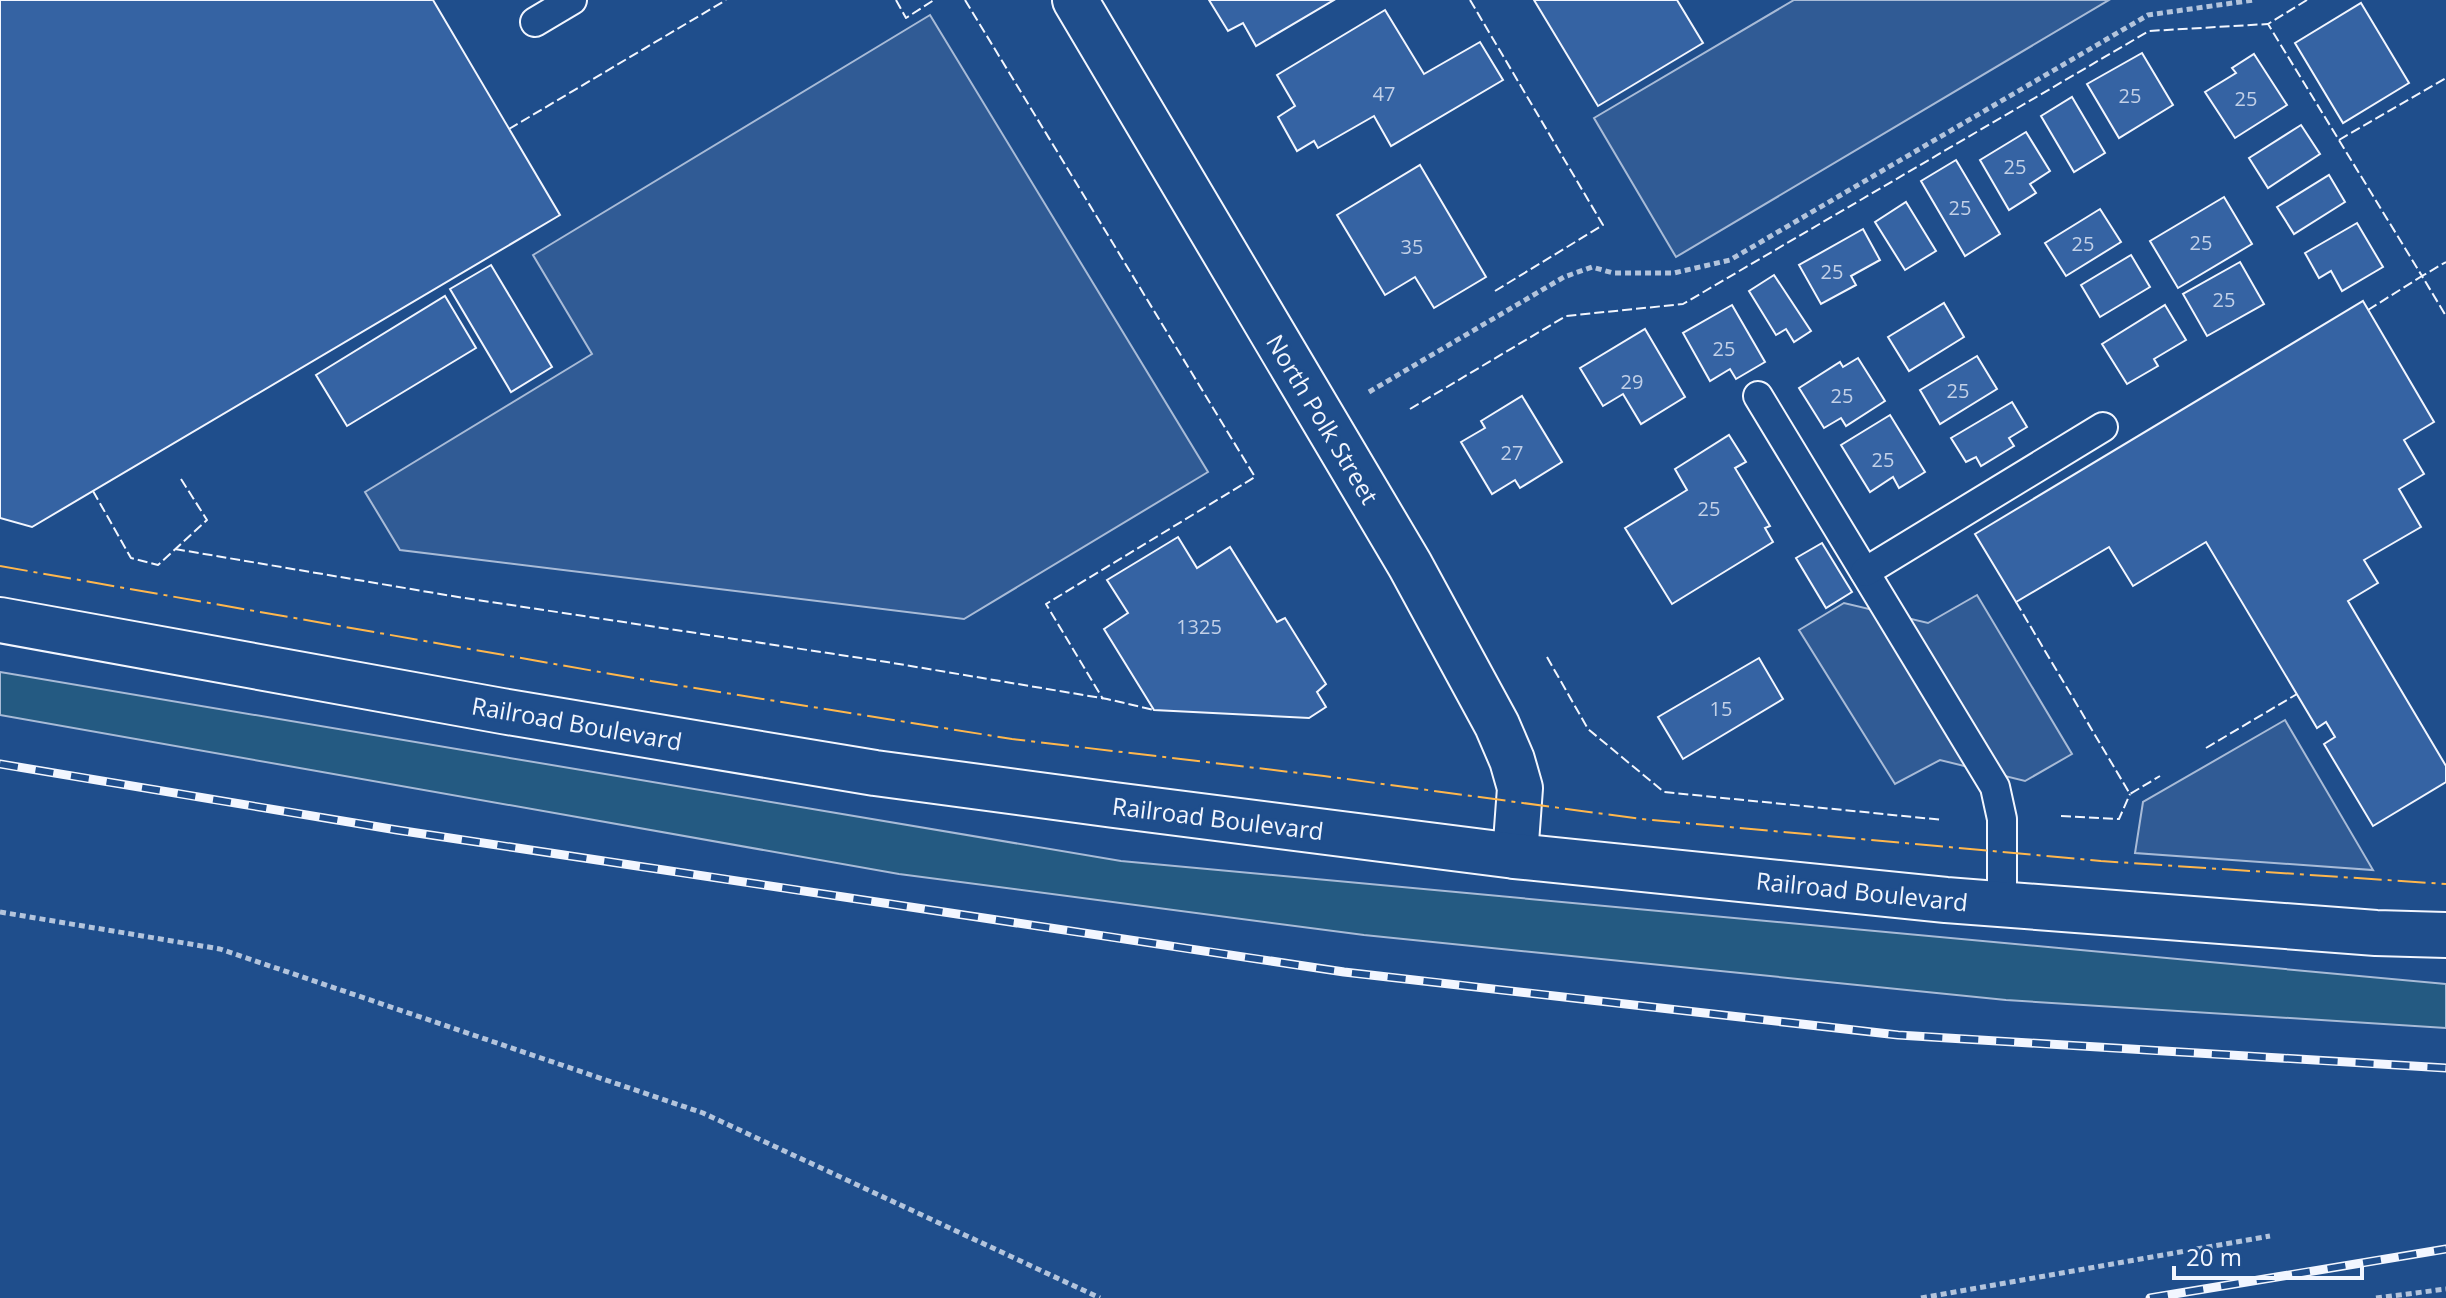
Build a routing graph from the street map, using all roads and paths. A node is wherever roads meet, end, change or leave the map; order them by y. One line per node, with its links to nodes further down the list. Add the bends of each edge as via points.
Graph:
1 (572, 0): 4 (lane)
2 (1075, 0): 6 (street, North Polk Street)
3 (2254, 0): 6 (path, via 2148,15 1730,260 1674,273 1613,273 1592,267 1564,277)
4 (535, 22)
5 (1758, 396): 8 (lane)
6 (1323, 419): 10 (street, North Polk Street, via 1497,725 1520,788)
7 (2103, 427): 8 (lane)
8 (1865, 572): 11 (lane, via 1995,787 2002,819)
9 (0, 620): 10 (street, Railroad Boulevard, via 875,773)
10 (1515, 856): 11 (street, Railroad Boulevard)
11 (2002, 905): 13 (street, Railroad Boulevard)
12 (0, 912): 16 (path, via 220,949 703,1113)
13 (2446, 935)
14 (2270, 1236): 17 (path)
15 (2446, 1289): 18 (path)
16 (1100, 1298)
17 (1921, 1298)
18 (2376, 1298)

